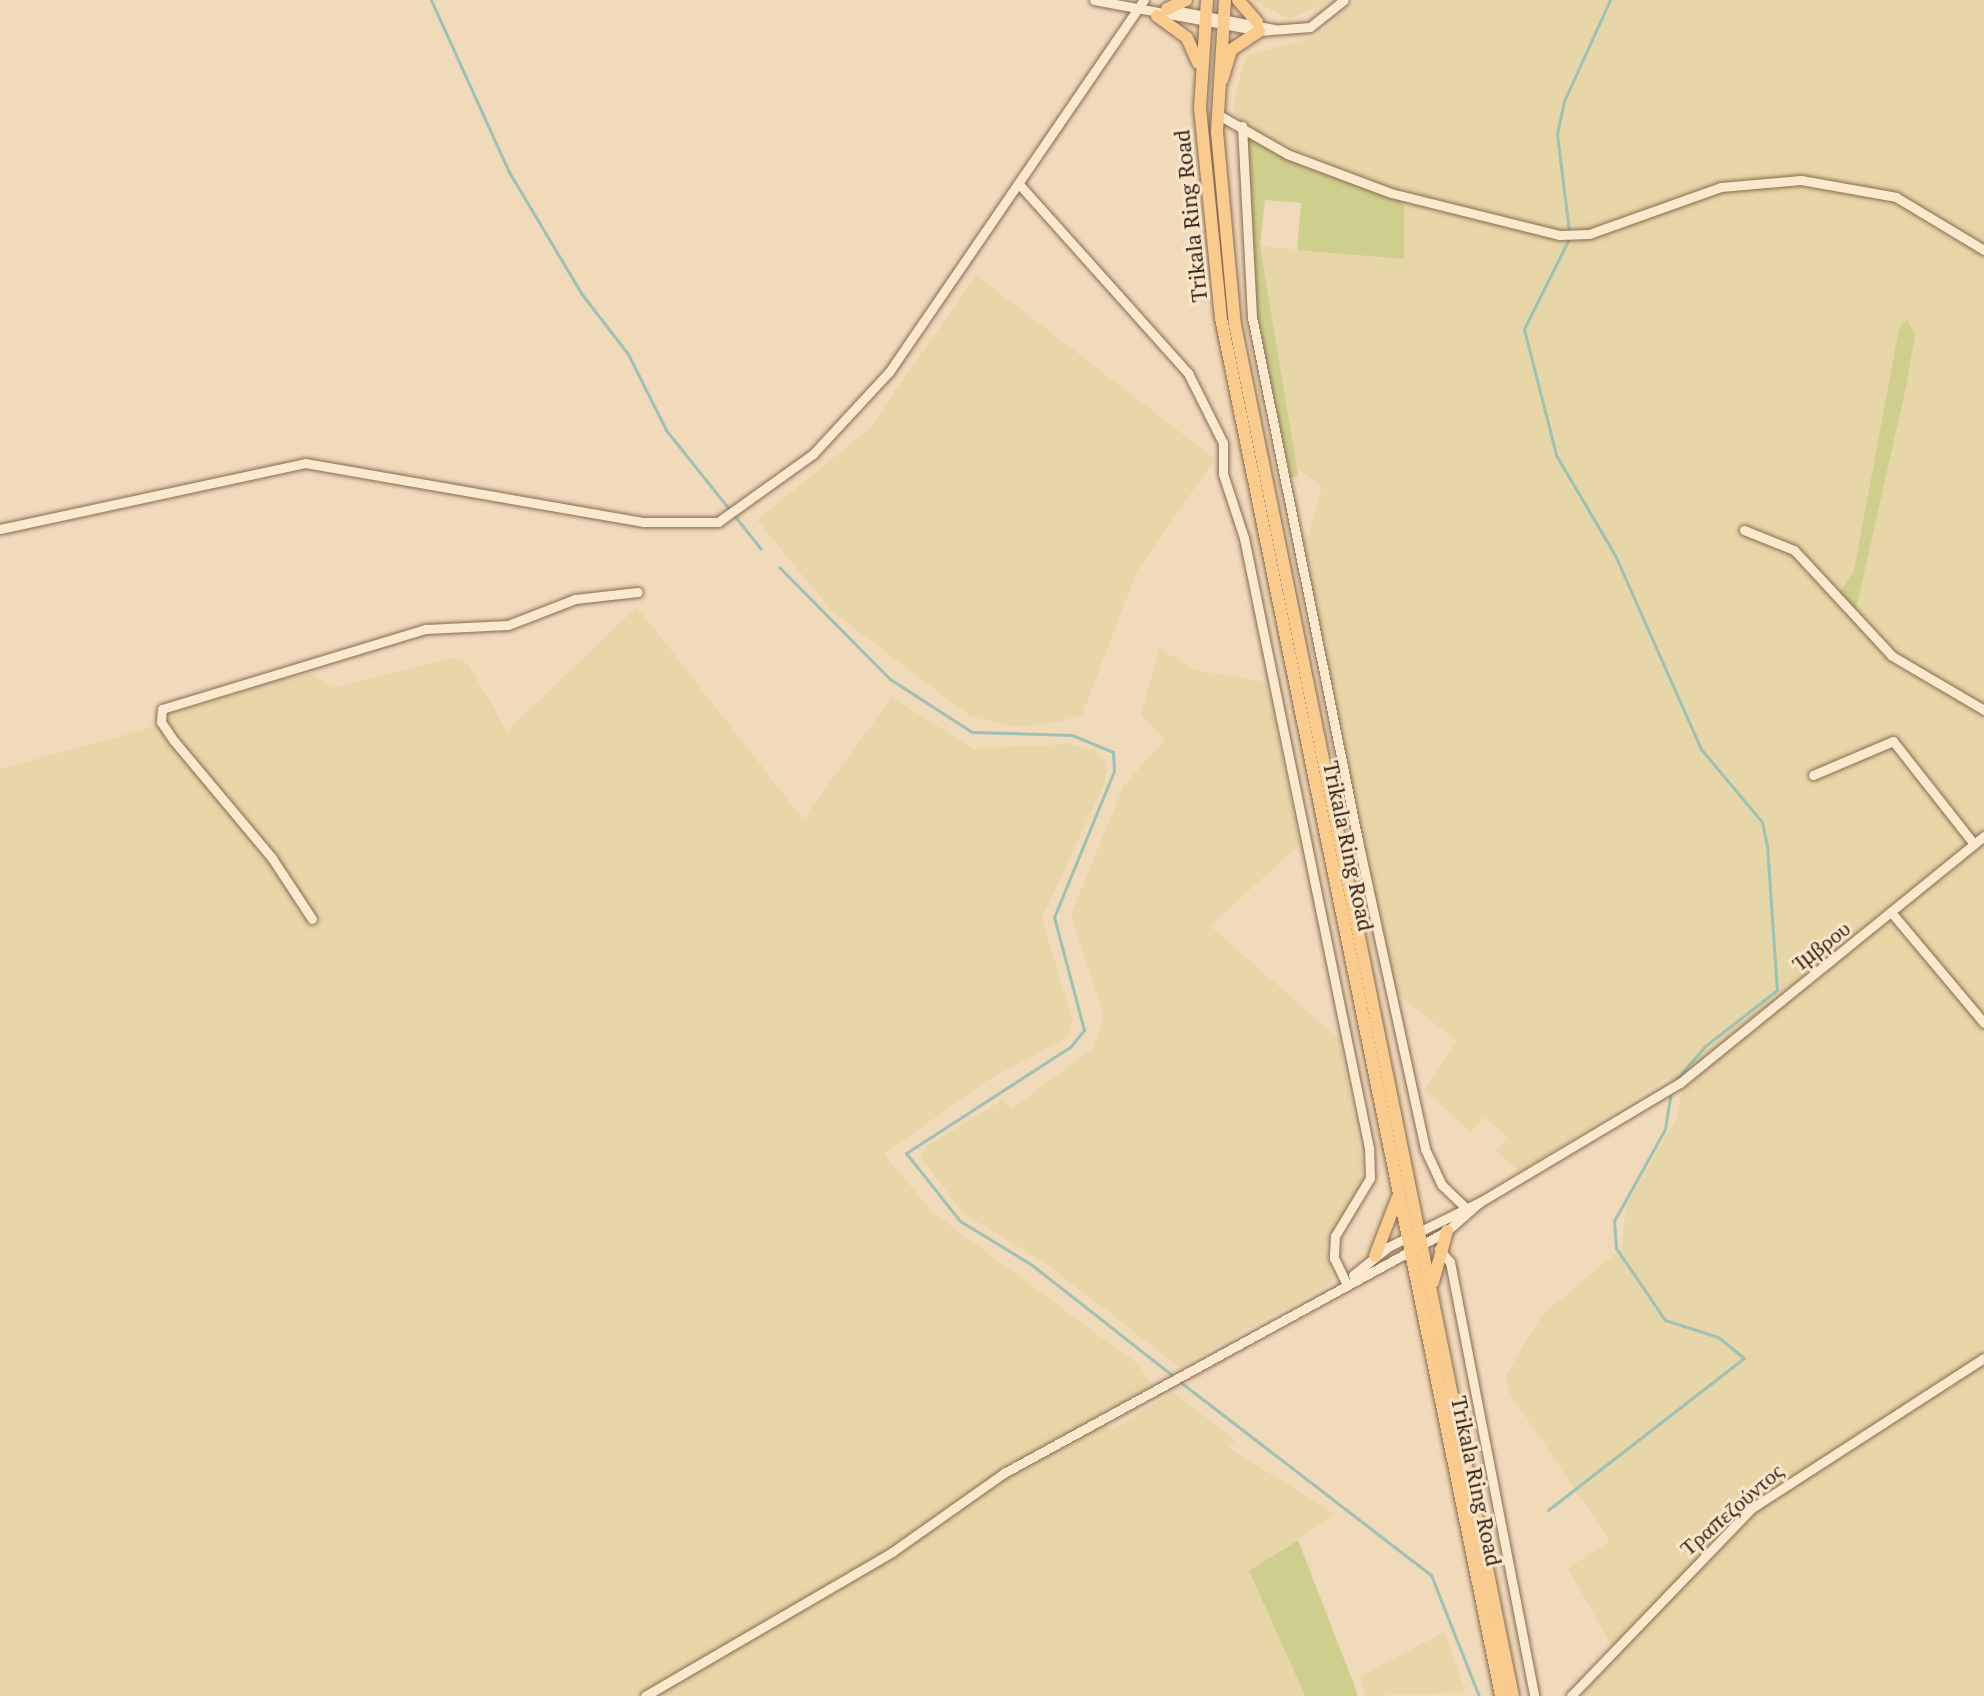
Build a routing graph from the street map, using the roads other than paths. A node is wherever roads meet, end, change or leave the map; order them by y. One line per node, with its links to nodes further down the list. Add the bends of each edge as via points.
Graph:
1 (1094, 0): 8 (street)
2 (1137, 0): 8 (street)
3 (1144, 0): 10 (street)
4 (1186, 0): 10 (main road)
5 (1225, 0): 11 (main road, Trikala Ring Road)
6 (1238, 0): 13 (main road)
7 (1344, 0): 13 (street, via 1321,22 1277,30)
8 (1115, 6): 10 (street)
9 (1206, 6): 10 (street); 11 (street); 12 (main road, Trikala Ring Road)
10 (1153, 13): 12 (street); 14 (main road, via 1187,38); 17 (street)
11 (1221, 21): 12 (street); 13 (street); 15 (main road, Trikala Ring Road)
12 (1204, 25): 14 (main road, Trikala Ring Road)
13 (1258, 26): 15 (main road, via 1231,50)
14 (1200, 73): 29 (main road, Trikala Ring Road, via 1221,318)
15 (1216, 110): 16 (street); 32 (main road, Trikala Ring Road, via 1235,325)
16 (1242, 126): 18 (street, via 1287,154 1400,196 1560,235 1577,236 1721,187 1801,180 1896,197); 31 (street, via 1252,317 1364,870 1425,1149 1442,1185)
17 (1019, 184): 19 (street, via 883,380 813,454 722,519 695,527 656,524 305,463); 39 (street, via 1188,373 1223,443 1223,474 1244,538 1369,1148 1370,1178 1335,1236)
18 (1984, 250)
19 (0, 529)
20 (1744, 530): 22 (street, via 1794,550 1892,656)
21 (638, 592): 27 (street, via 575,599 508,625 426,629 162,709 161,722 174,741 272,858)
22 (1984, 710)
23 (1813, 775): 25 (street, via 1893,741)
24 (1984, 836): 25 (street, Ίμβρου)
25 (1974, 844): 26 (street, Ίμβρου)
26 (1891, 912): 28 (street); 30 (street, Ίμβρου, via 1680,1083)
27 (312, 919)
28 (1984, 1023)
29 (1398, 1196): 34 (main road, Trikala Ring Road); 38 (main road)
30 (1480, 1202): 31 (street); 33 (street)
31 (1465, 1207): 32 (street)
32 (1421, 1228): 34 (street); 35 (main road, Trikala Ring Road)
33 (1447, 1231): 35 (street); 36 (main road)
34 (1404, 1237): 37 (main road, Trikala Ring Road); 38 (street)
35 (1423, 1244): 37 (street); 40 (main road, Trikala Ring Road)
36 (1439, 1249): 40 (main road); 45 (street, via 1450,1262)
37 (1407, 1253): 39 (street); 43 (main road, Trikala Ring Road)
38 (1375, 1256): 39 (street)
39 (1348, 1279): 42 (street, via 1004,1473 892,1552)
40 (1432, 1289): 44 (main road, Trikala Ring Road)
41 (1984, 1358): 46 (street, Τραπεζούντος, via 1752,1508)
42 (645, 1696)
43 (1501, 1696)
44 (1513, 1696)
45 (1534, 1696)
46 (1571, 1696)

